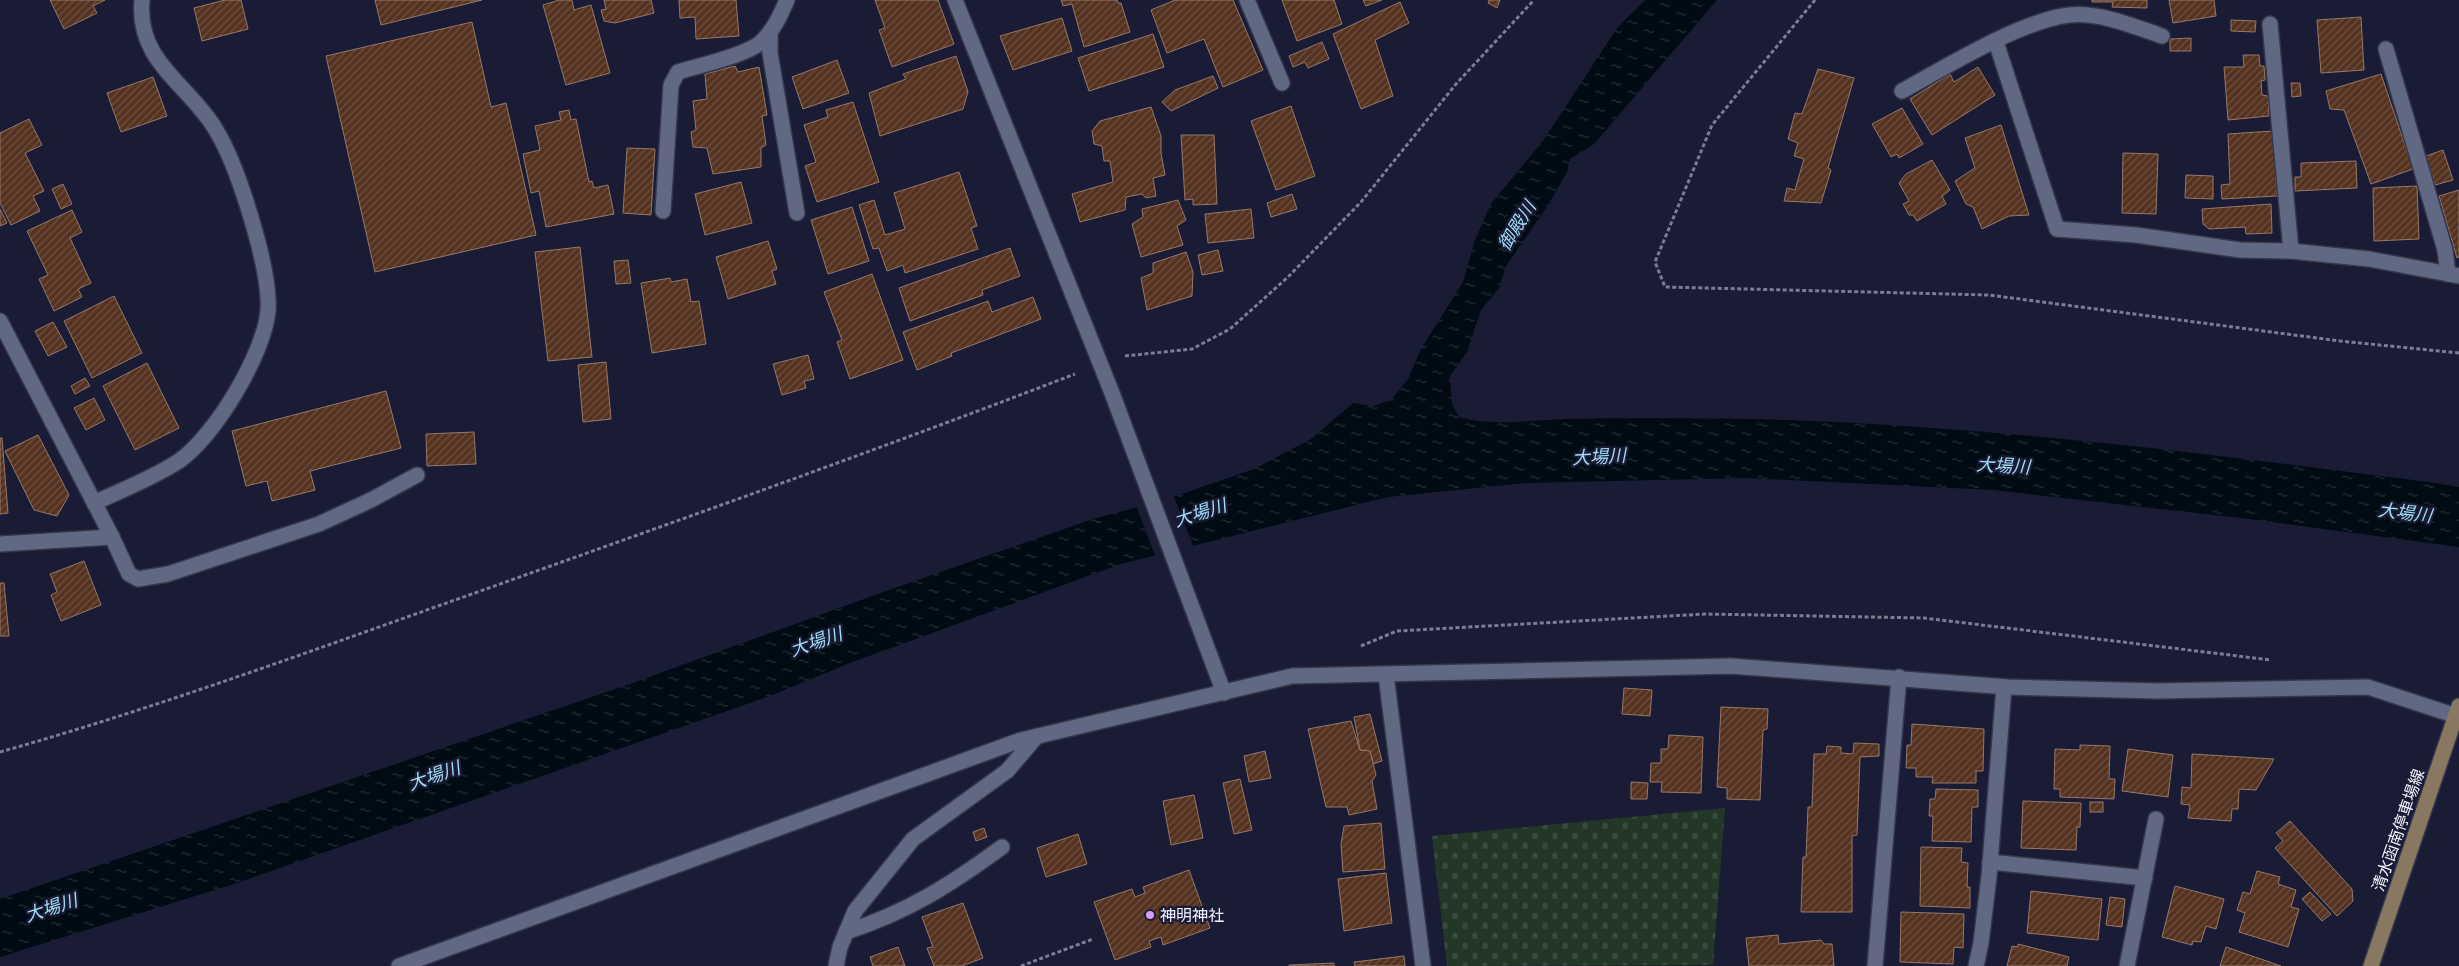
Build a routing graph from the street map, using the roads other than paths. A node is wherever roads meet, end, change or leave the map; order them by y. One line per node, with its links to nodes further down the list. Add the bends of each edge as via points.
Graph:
1 (142, 0): 18 (street, via 143,24 156,60 202,109 217,131 239,182 260,251 268,288 268,312 259,346 241,383 220,417 194,448 179,461)
2 (787, 0): 6 (street)
3 (955, 0): 24 (street, via 1112,392)
4 (1247, 0): 10 (street)
5 (2270, 24): 14 (street)
6 (770, 32): 12 (street, via 760,44 746,51 678,72 671,85); 13 (street, via 770,54)
7 (2162, 36): 8 (street, via 2102,17 2070,15 2048,20)
8 (1996, 42): 11 (street); 14 (street, via 2057,229 2136,235 2240,250)
9 (2386, 49): 15 (street)
10 (1282, 84)
11 (1902, 91)
12 (663, 211)
13 (797, 213)
14 (2290, 252): 15 (street, via 2370,259)
15 (2453, 275)
16 (0, 321): 18 (street)
17 (417, 475): 19 (street, via 319,524 168,574 138,579 129,574)
18 (94, 503): 19 (street)
19 (112, 537): 20 (street)
20 (0, 544)
21 (1386, 675): 22 (street, via 1731,666); 24 (street, via 1292,676); 34 (street)
22 (1899, 677): 23 (street); 35 (street)
23 (2004, 687): 25 (street, via 2157,692 2368,687); 29 (street)
24 (1224, 693): 26 (street, via 1169,703)
25 (2458, 713): 38 (main road, 清水函南停車場線)
26 (1037, 736): 31 (street, via 1007,771 913,839 855,910); 32 (street)
27 (2156, 819): 30 (street)
28 (1002, 847): 31 (street, via 952,884 909,908)
29 (1990, 862): 30 (street); 36 (street)
30 (2145, 878): 37 (street)
31 (846, 932): 33 (street)
32 (399, 966)
33 (836, 966)
34 (1422, 966)
35 (1875, 966)
36 (1976, 966)
37 (2127, 966)
38 (2371, 966)

